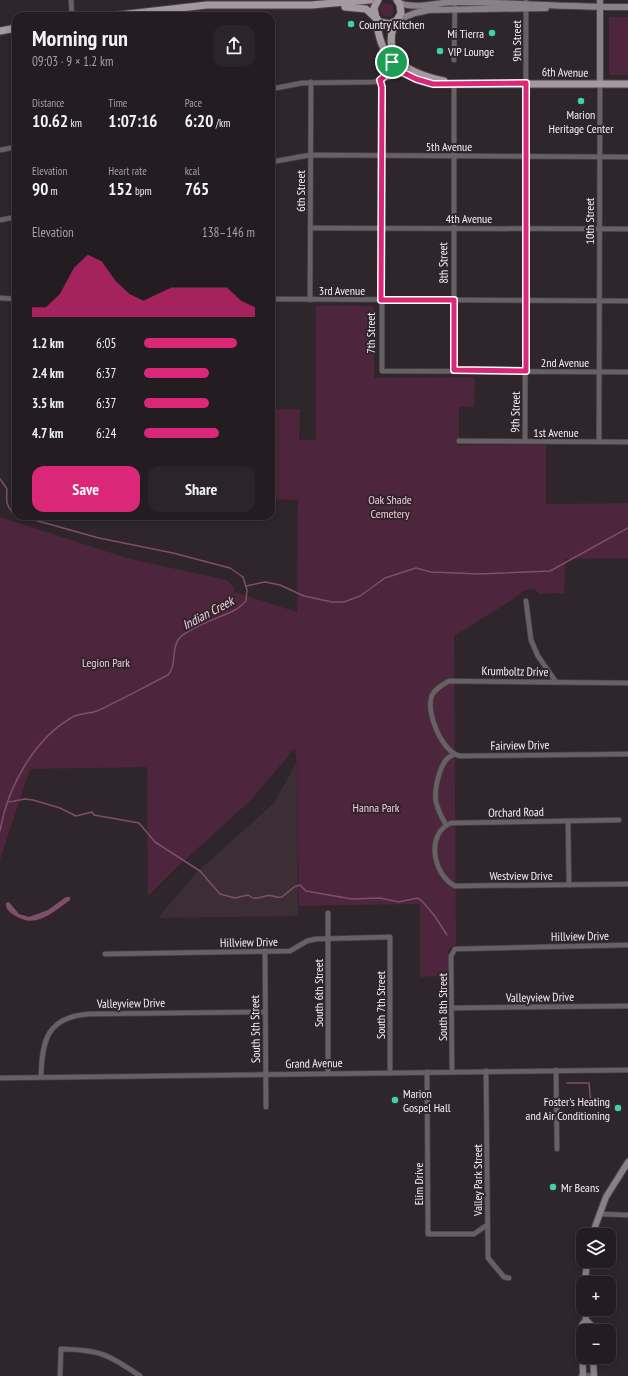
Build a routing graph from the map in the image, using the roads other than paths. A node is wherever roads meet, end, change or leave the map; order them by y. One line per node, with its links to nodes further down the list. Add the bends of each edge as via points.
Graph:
1 (71, 0): 11 (street)
2 (370, 0): 9 (main road)
3 (378, 0): 13 (main road, via 374,8)
4 (398, 1): 7 (main road, via 414,7); 14 (main road, via 401,13)
5 (311, 2): 9 (main road); 12 (main road, via 208,5)
6 (600, 3): 8 (main road, via 562,7); 10 (main road); 24 (main road, 10th Street)
7 (454, 4): 8 (main road); 14 (main road, via 422,11); 17 (street)
8 (526, 4): 23 (street, 9th Street)
9 (351, 5): 13 (main road)
10 (628, 7)
11 (72, 12)
12 (146, 12)
13 (377, 20): 14 (main road, via 386,24); 18 (main road, via 383,47)
14 (396, 21): 22 (main road, 6th Avenue, via 391,33 394,56 417,74)
15 (12, 29): 16 (main road)
16 (0, 31)
17 (454, 60)
18 (392, 62): 19 (main road); 20 (street, via 392,70)
19 (404, 73): 20 (street); 22 (main road, 6th Avenue, via 433,84)
20 (380, 80): 21 (street, via 364,83); 30 (street, 7th Street)
21 (311, 82): 26 (street); 29 (street, 6th Street)
22 (454, 83): 23 (main road, 6th Avenue); 31 (street, 8th Street)
23 (526, 83): 24 (main road, 6th Avenue); 32 (street, 9th Street)
24 (600, 84): 25 (main road, 6th Avenue); 33 (street, 10th Street)
25 (628, 84)
26 (275, 88)
27 (12, 148): 28 (street)
28 (0, 150)
29 (310, 155): 30 (street, 5th Avenue); 35 (street, 5th Avenue); 39 (street, 6th Street)
30 (382, 156): 31 (street, 5th Avenue); 38 (street, 7th Street)
31 (454, 156): 32 (street, 5th Avenue); 40 (street, 8th Street)
32 (526, 157): 33 (street, 5th Avenue); 41 (street, 9th Street)
33 (600, 157): 34 (street, 5th Avenue); 42 (street, 10th Street)
34 (628, 157)
35 (275, 161)
36 (12, 218): 37 (street)
37 (0, 220)
38 (382, 227): 39 (street, 4th Avenue); 40 (street, 4th Avenue); 48 (street, 7th Street)
39 (310, 228): 47 (street, 6th Street)
40 (453, 228): 41 (street, 4th Avenue); 49 (street, 8th Street)
41 (525, 228): 42 (street, 4th Avenue); 50 (street, 9th Street)
42 (600, 229): 43 (street, 4th Avenue); 51 (street, 10th Street)
43 (628, 229)
44 (0, 298): 45 (street)
45 (12, 298)
46 (275, 299): 47 (street, 3rd Avenue)
47 (310, 300): 48 (street, 3rd Avenue)
48 (381, 300): 49 (street, 3rd Avenue); 53 (street, 7th Street)
49 (454, 300): 50 (street, 3rd Avenue); 54 (street, 8th Street)
50 (526, 300): 51 (street, 3rd Avenue); 55 (street, 9th Street)
51 (599, 301): 52 (street, 3rd Avenue); 56 (street, 10th Street)
52 (628, 301)
53 (382, 370): 54 (street, 2nd Avenue)
54 (454, 370): 55 (street, 2nd Avenue)
55 (526, 371): 56 (street, 2nd Avenue); 59 (street, 9th Street)
56 (599, 372): 57 (street, 2nd Avenue); 60 (street, 10th Street)
57 (628, 372)
58 (459, 441): 59 (street, 1st Avenue)
59 (525, 441): 60 (street, 1st Avenue)
60 (599, 442): 61 (street, 1st Avenue)
61 (628, 442)
62 (526, 601): 63 (street, via 531,640 538,656)
63 (556, 682): 64 (street, Krumboltz Drive); 66 (street, Krumboltz Drive, via 449,681 437,689 430,706 433,720 443,742)
64 (628, 683)
65 (628, 754): 66 (street, Fairview Drive)
66 (453, 755): 69 (street, via 448,756 443,762 436,789 436,802)
67 (619, 820): 68 (street, Orchard Road)
68 (568, 821): 69 (street, Orchard Road); 71 (street)
69 (446, 825): 71 (street, Westview Drive, via 436,837 435,852 440,870 455,886)
70 (628, 884): 71 (street, Westview Drive)
71 (569, 885)
72 (328, 913): 74 (street, South 6th Street)
73 (390, 937): 74 (street, Hillview Drive); 86 (street, South 7th Street)
74 (328, 938): 77 (street, Hillview Drive, via 307,941 290,951); 88 (street, South 6th Street)
75 (628, 945): 76 (street, Hillview Drive)
76 (460, 948): 80 (street, South 8th Street, via 452,951)
77 (265, 951): 78 (street, Hillview Drive); 81 (street, South 5th Street)
78 (105, 954)
79 (628, 1006): 80 (street, Valleyview Drive)
80 (452, 1008): 84 (street, South 8th Street)
81 (265, 1012): 89 (street, South 5th Street); 90 (street, Valleyview Drive, via 89,1014 66,1018 57,1023 44,1042 41,1053)
82 (556, 1070): 83 (street, Grand Avenue); 85 (street, Grand Avenue); 93 (street)
83 (628, 1070)
84 (452, 1071): 85 (street, Grand Avenue); 87 (street, Grand Avenue)
85 (486, 1071): 97 (street, Valley Park Street)
86 (390, 1072): 87 (street, Grand Avenue); 88 (street, Grand Avenue)
87 (427, 1072): 97 (street, Elim Drive, via 428,1234 474,1234)
88 (328, 1073): 89 (street, Grand Avenue)
89 (266, 1074): 90 (street, Grand Avenue); 92 (street, South 5th Street)
90 (41, 1077): 91 (street, Grand Avenue)
91 (0, 1078)
92 (266, 1107)
93 (557, 1149)
94 (628, 1162): 95 (main road, via 615,1180)
95 (599, 1214): 96 (street); 98 (main road)
96 (628, 1216)
97 (487, 1225): 99 (street, Valley Park Street, via 488,1258 504,1277)
98 (594, 1228)
99 (509, 1278)
100 (586, 1316): 101 (main road)
101 (586, 1320): 102 (main road); 106 (main road, via 582,1325)
102 (590, 1324)
103 (593, 1364): 107 (main road)
104 (60, 1376): 105 (street, via 61,1349 101,1353 114,1358)
105 (140, 1376)
106 (582, 1376): 107 (street)
107 (594, 1376)

